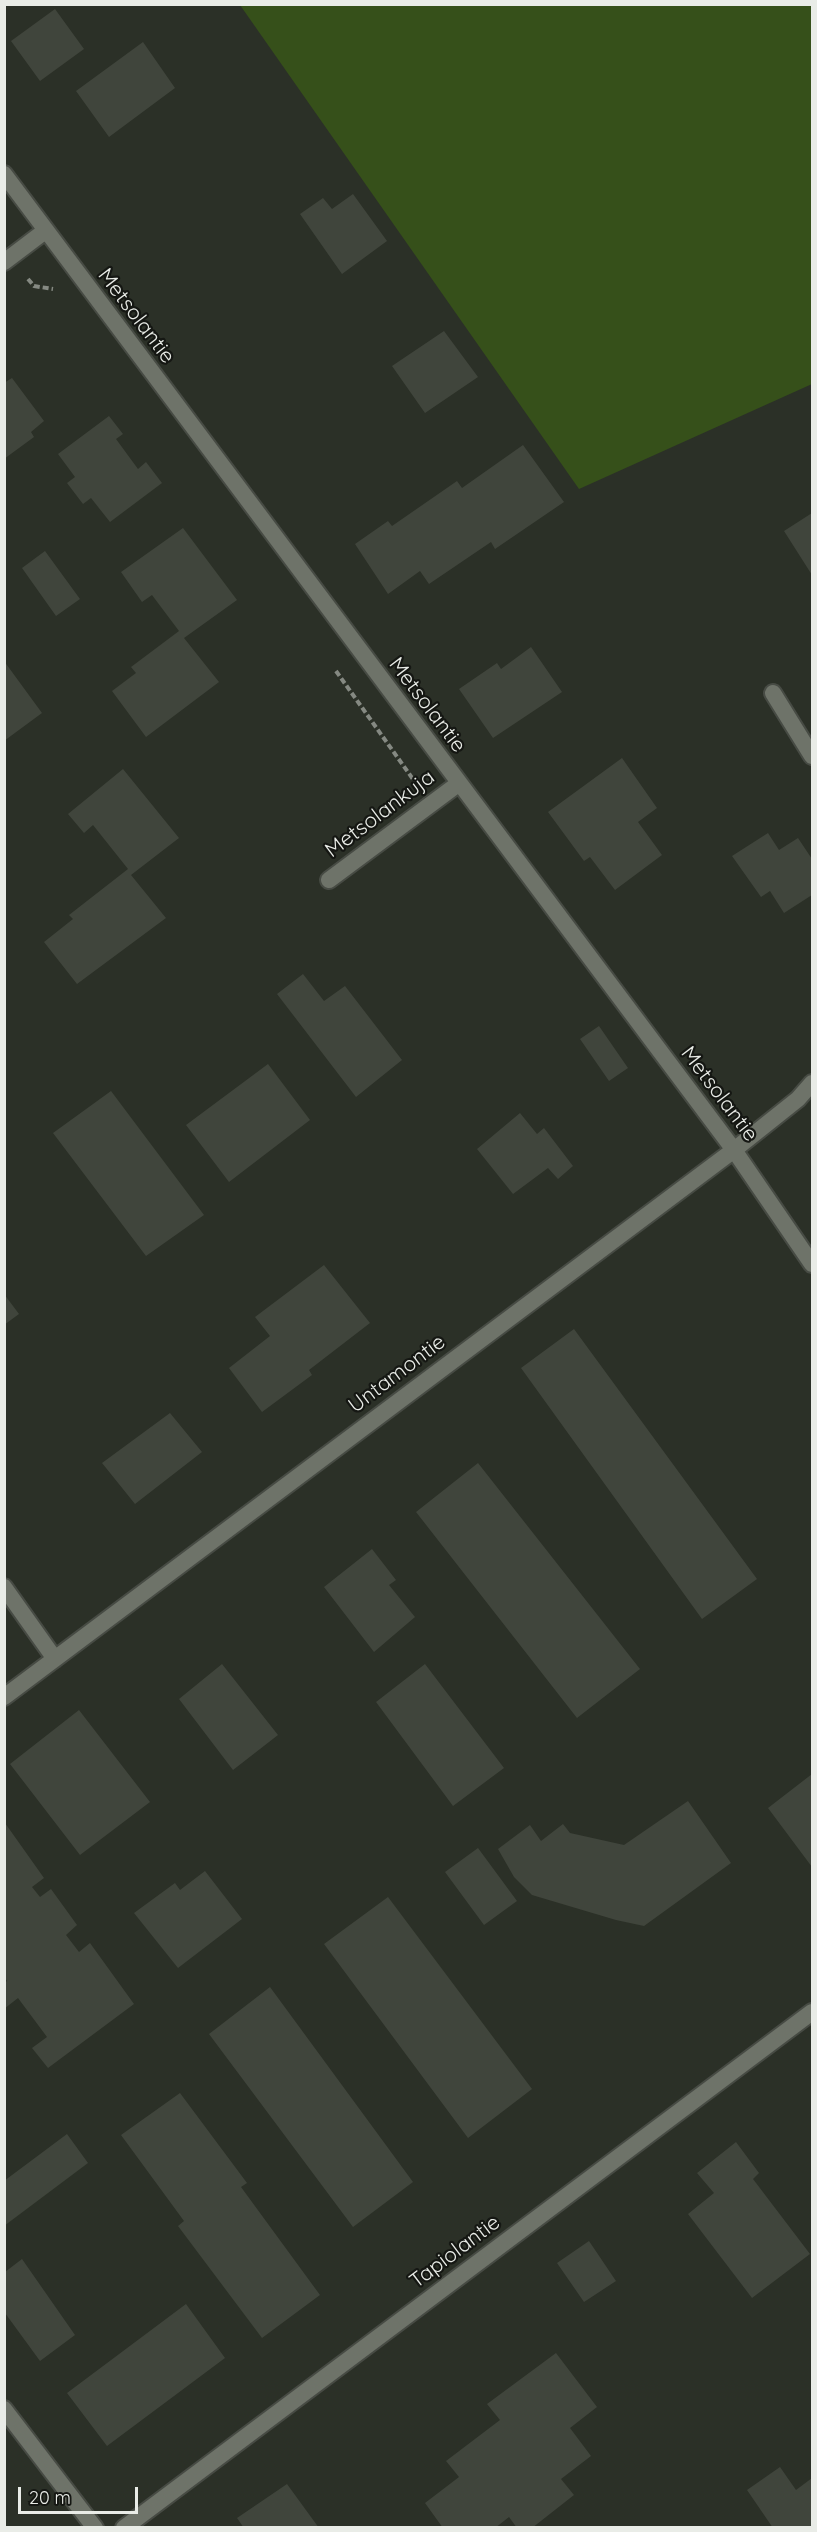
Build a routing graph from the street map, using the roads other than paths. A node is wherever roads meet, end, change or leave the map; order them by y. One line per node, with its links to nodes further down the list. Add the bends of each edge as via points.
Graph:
1 (4, 174): 2 (street, Metsolantie)
2 (45, 231): 3 (street); 6 (street, Metsolantie)
3 (4, 262)
4 (773, 693): 5 (street)
5 (813, 756)
6 (458, 784): 7 (street, Metsolankuja); 9 (street, Metsolantie)
7 (329, 880)
8 (813, 1083): 9 (street, Untamontie)
9 (734, 1150): 10 (street, Metsolantie); 12 (street, Untamontie)
10 (813, 1264)
11 (4, 1587): 12 (street)
12 (55, 1659): 13 (street, Untamontie)
13 (4, 1697)
14 (813, 2012): 17 (street, Tapiolantie)
15 (4, 2409): 16 (street)
16 (95, 2528)
17 (124, 2528)

